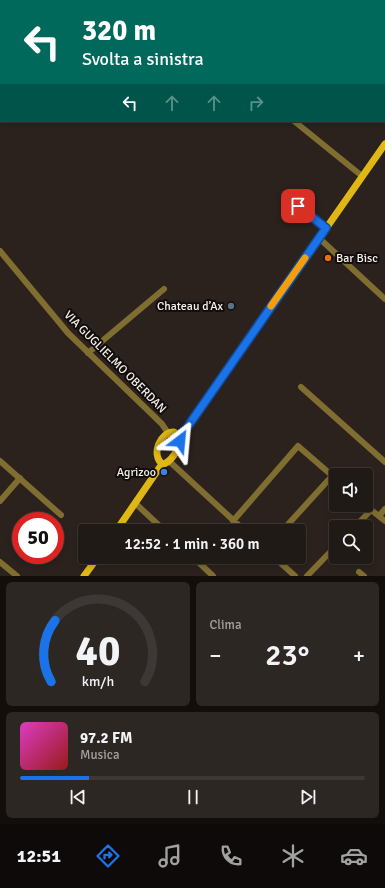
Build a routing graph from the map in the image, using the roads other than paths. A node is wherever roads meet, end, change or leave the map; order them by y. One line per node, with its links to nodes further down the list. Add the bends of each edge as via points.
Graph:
1 (295, 122): 3 (street)
2 (385, 144): 3 (main road)
3 (362, 176): 5 (main road)
4 (298, 206): 5 (street)
5 (326, 228): 6 (main road)
6 (319, 238): 9 (street); 13 (main road)
7 (0, 251): 10 (street, VIA GUGLIELMO OBERDAN, via 68,333)
8 (164, 289): 10 (street)
9 (385, 299)
10 (88, 353): 12 (street, VIA GUGLIELMO OBERDAN, via 162,424)
11 (301, 387): 14 (street)
12 (168, 433): 13 (main road, via 174,432); 17 (main road, via 158,447 158,459)
13 (179, 436): 16 (main road, via 180,441)
14 (384, 458)
15 (0, 461): 19 (street)
16 (169, 461): 17 (main road); 29 (street)
17 (162, 464): 22 (main road)
18 (329, 473): 29 (street, via 298,446)
19 (20, 478): 21 (street); 24 (street)
20 (329, 482): 34 (street)
21 (0, 502)
22 (135, 503): 31 (main road); 32 (street)
23 (385, 509): 27 (street)
24 (58, 512)
25 (369, 512): 28 (street)
26 (373, 512): 27 (street)
27 (379, 516): 30 (street)
28 (362, 520)
29 (233, 521): 33 (street)
30 (385, 521)
31 (121, 524)
32 (158, 524)
33 (236, 524)
34 (289, 524)
35 (329, 553): 44 (street)
36 (0, 562): 40 (street)
37 (93, 564): 41 (main road)
38 (200, 564): 42 (street)
39 (282, 564): 43 (street)
40 (17, 576)
41 (84, 576)
42 (213, 576)
43 (295, 576)
44 (307, 576)

